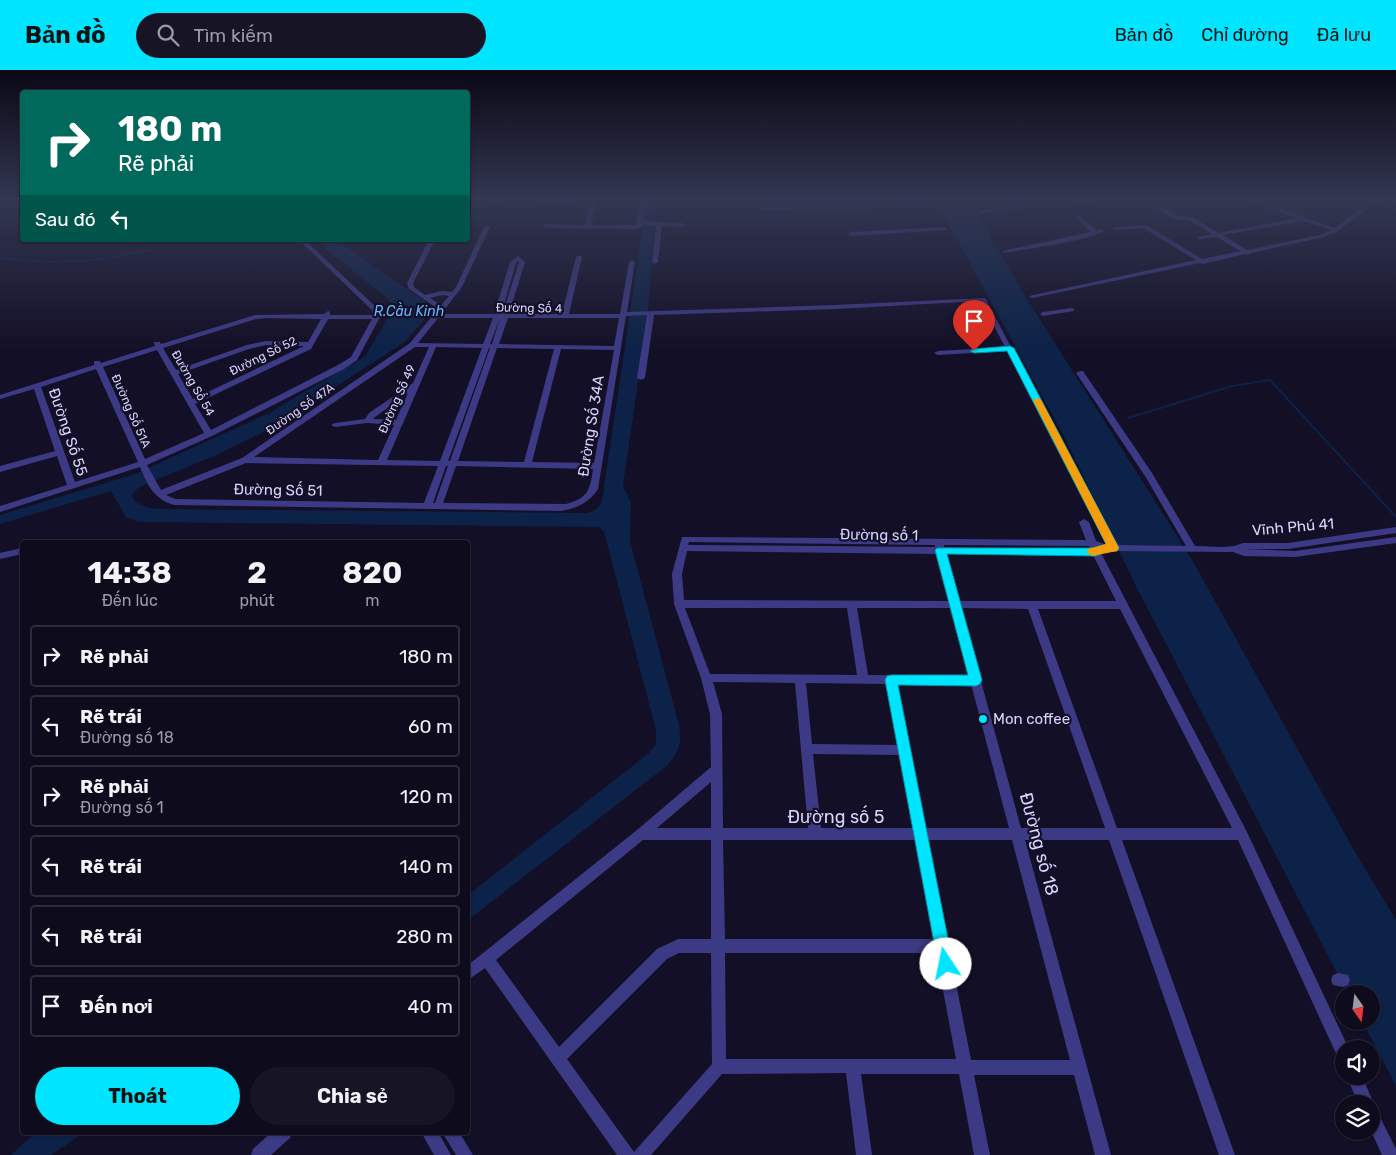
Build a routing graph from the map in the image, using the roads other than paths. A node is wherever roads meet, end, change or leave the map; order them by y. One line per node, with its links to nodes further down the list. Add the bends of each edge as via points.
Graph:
1 (312, 250): 25 (street, via 375,309)
2 (427, 250): 18 (street, via 410,283 411,288)
3 (477, 250): 15 (street, Đường Số 47A)
4 (656, 250): 13 (street)
5 (1012, 250): 9 (street)
6 (1183, 250): 14 (street)
7 (1242, 250): 10 (street)
8 (1263, 250): 10 (street)
9 (1005, 251)
10 (1248, 253): 14 (street)
11 (579, 257): 26 (street)
12 (632, 262): 28 (street, Đường Số 34A)
13 (655, 262)
14 (1203, 262): 17 (street)
15 (453, 294): 18 (street); 21 (street, Đường Số 47A)
16 (926, 295): 19 (street)
17 (1032, 296)
18 (423, 297): 21 (street)
19 (930, 302): 22 (street); 36 (street, via 983,300)
20 (1072, 310): 23 (street)
21 (439, 312): 27 (street, Đường Số 4, via 446,318); 30 (street, Đường Số 47A)
22 (650, 314): 28 (street); 41 (street)
23 (1043, 314)
24 (327, 315): 25 (street); 29 (street, Đường Số 52); 31 (street, via 255,318)
25 (377, 315): 50 (street, via 354,358)
26 (565, 315): 27 (street); 28 (street)
27 (501, 316): 27 (street, via 508,307 522,262 518,258 513,262 499,308); 28 (street, Đường Số 4); 33 (street)
28 (624, 316): 35 (street, Đường Số 34A)
29 (310, 344): 39 (street, via 266,343 247,347); 46 (street, Đường Số 52)
30 (413, 345): 32 (street); 52 (street, Đường Số 47A)
31 (158, 346): 38 (street); 39 (street, Đường Số 54)
32 (433, 346): 33 (street); 42 (street, Đường Số 49)
33 (490, 346): 34 (street); 54 (street); 55 (street)
34 (558, 347): 35 (street); 56 (street)
35 (618, 348): 57 (street, Đường Số 34A)
36 (1010, 348): 37 (street); 70 (street)
37 (938, 353)
38 (97, 365): 43 (street); 44 (street); 58 (street, Đường Số 51A)
39 (174, 373): 46 (street, Đường Số 54)
40 (1080, 373): 71 (street, via 1149,475)
41 (642, 378)
42 (416, 385): 47 (street); 48 (street, Đường Số 49)
43 (37, 386): 45 (street); 51 (street, Đường Số 55)
44 (0, 393)
45 (0, 397)
46 (191, 403): 50 (street, Đường Số 54)
47 (367, 421): 48 (street); 49 (street)
48 (399, 423): 53 (street, Đường Số 49)
49 (335, 425)
50 (209, 434): 58 (street)
51 (60, 452): 59 (street); 60 (street, Đường Số 55)
52 (245, 460): 53 (street); 61 (street, Đường Số 47A)
53 (381, 463): 54 (street)
54 (443, 464): 55 (street); 62 (street)
55 (453, 464): 56 (street); 63 (street)
56 (527, 465): 57 (street)
57 (598, 466): 63 (street, Đường Số 34A, via 594,489 578,504 561,508)
58 (143, 467): 60 (street); 61 (street)
59 (0, 469)
60 (72, 487): 64 (street)
61 (159, 494): 62 (street, Đường Số 51, via 174,502)
62 (427, 506): 63 (street, Đường Số 34A)
63 (438, 506)
64 (0, 508)
65 (1084, 522): 69 (street)
66 (1396, 530): 72 (street, Vĩnh Phú 41, via 1288,546 1242,546)
67 (1396, 540): 72 (street, Vĩnh Phú 41, via 1295,554 1244,553)
68 (940, 546): 69 (street, Đường số 1); 75 (street, Đường số 1, via 684,543 677,574); 77 (street, Đường số 18)
69 (1097, 548): 70 (street, Đường số 1); 79 (street)
70 (1118, 548): 71 (street, Đường số 1)
71 (1187, 549): 72 (street, Đường số 1)
72 (1235, 549)
73 (20, 551): 74 (street)
74 (0, 556)
75 (679, 604): 76 (street); 80 (street)
76 (851, 604): 77 (street); 82 (street)
77 (955, 604): 78 (street); 84 (street, Đường số 18)
78 (1032, 605): 79 (street); 93 (street)
79 (1123, 605): 94 (street)
80 (706, 678): 81 (street); 87 (street, via 716,714)
81 (800, 679): 82 (street); 85 (street)
82 (863, 680): 83 (street)
83 (891, 680): 84 (street); 86 (street)
84 (976, 680): 92 (street, Đường số 18)
85 (807, 748): 86 (street); 90 (street)
86 (904, 750): 91 (street)
87 (716, 770): 88 (street); 89 (street)
88 (641, 834): 89 (street, Đường số 5); 97 (street)
89 (717, 834): 90 (street, Đường số 5); 95 (street)
90 (815, 834): 91 (street, Đường số 5)
91 (921, 834): 92 (street, Đường số 5); 96 (street)
92 (1017, 834): 93 (street, Đường số 5); 104 (street, Đường số 18)
93 (1113, 834): 94 (street, Đường số 5); 117 (street)
94 (1242, 834): 99 (street)
95 (718, 945): 96 (street); 100 (street, via 678,946 662,954); 102 (street)
96 (942, 946): 103 (street)
97 (486, 958): 98 (street); 100 (street)
98 (470, 971)
99 (1337, 1040)
100 (557, 1059): 112 (street)
101 (853, 1066): 102 (street); 103 (street); 114 (street)
102 (719, 1067): 113 (street)
103 (966, 1068): 104 (street); 115 (street)
104 (1080, 1068): 116 (street, Đường số 18)
105 (1380, 1133): 118 (street)
106 (282, 1135): 109 (street)
107 (432, 1135): 110 (street)
108 (452, 1135): 111 (street)
109 (268, 1152)
110 (443, 1155)
111 (464, 1155)
112 (627, 1155)
113 (640, 1155)
114 (864, 1155)
115 (982, 1155)
116 (1103, 1155)
117 (1227, 1155)
118 (1390, 1155)

